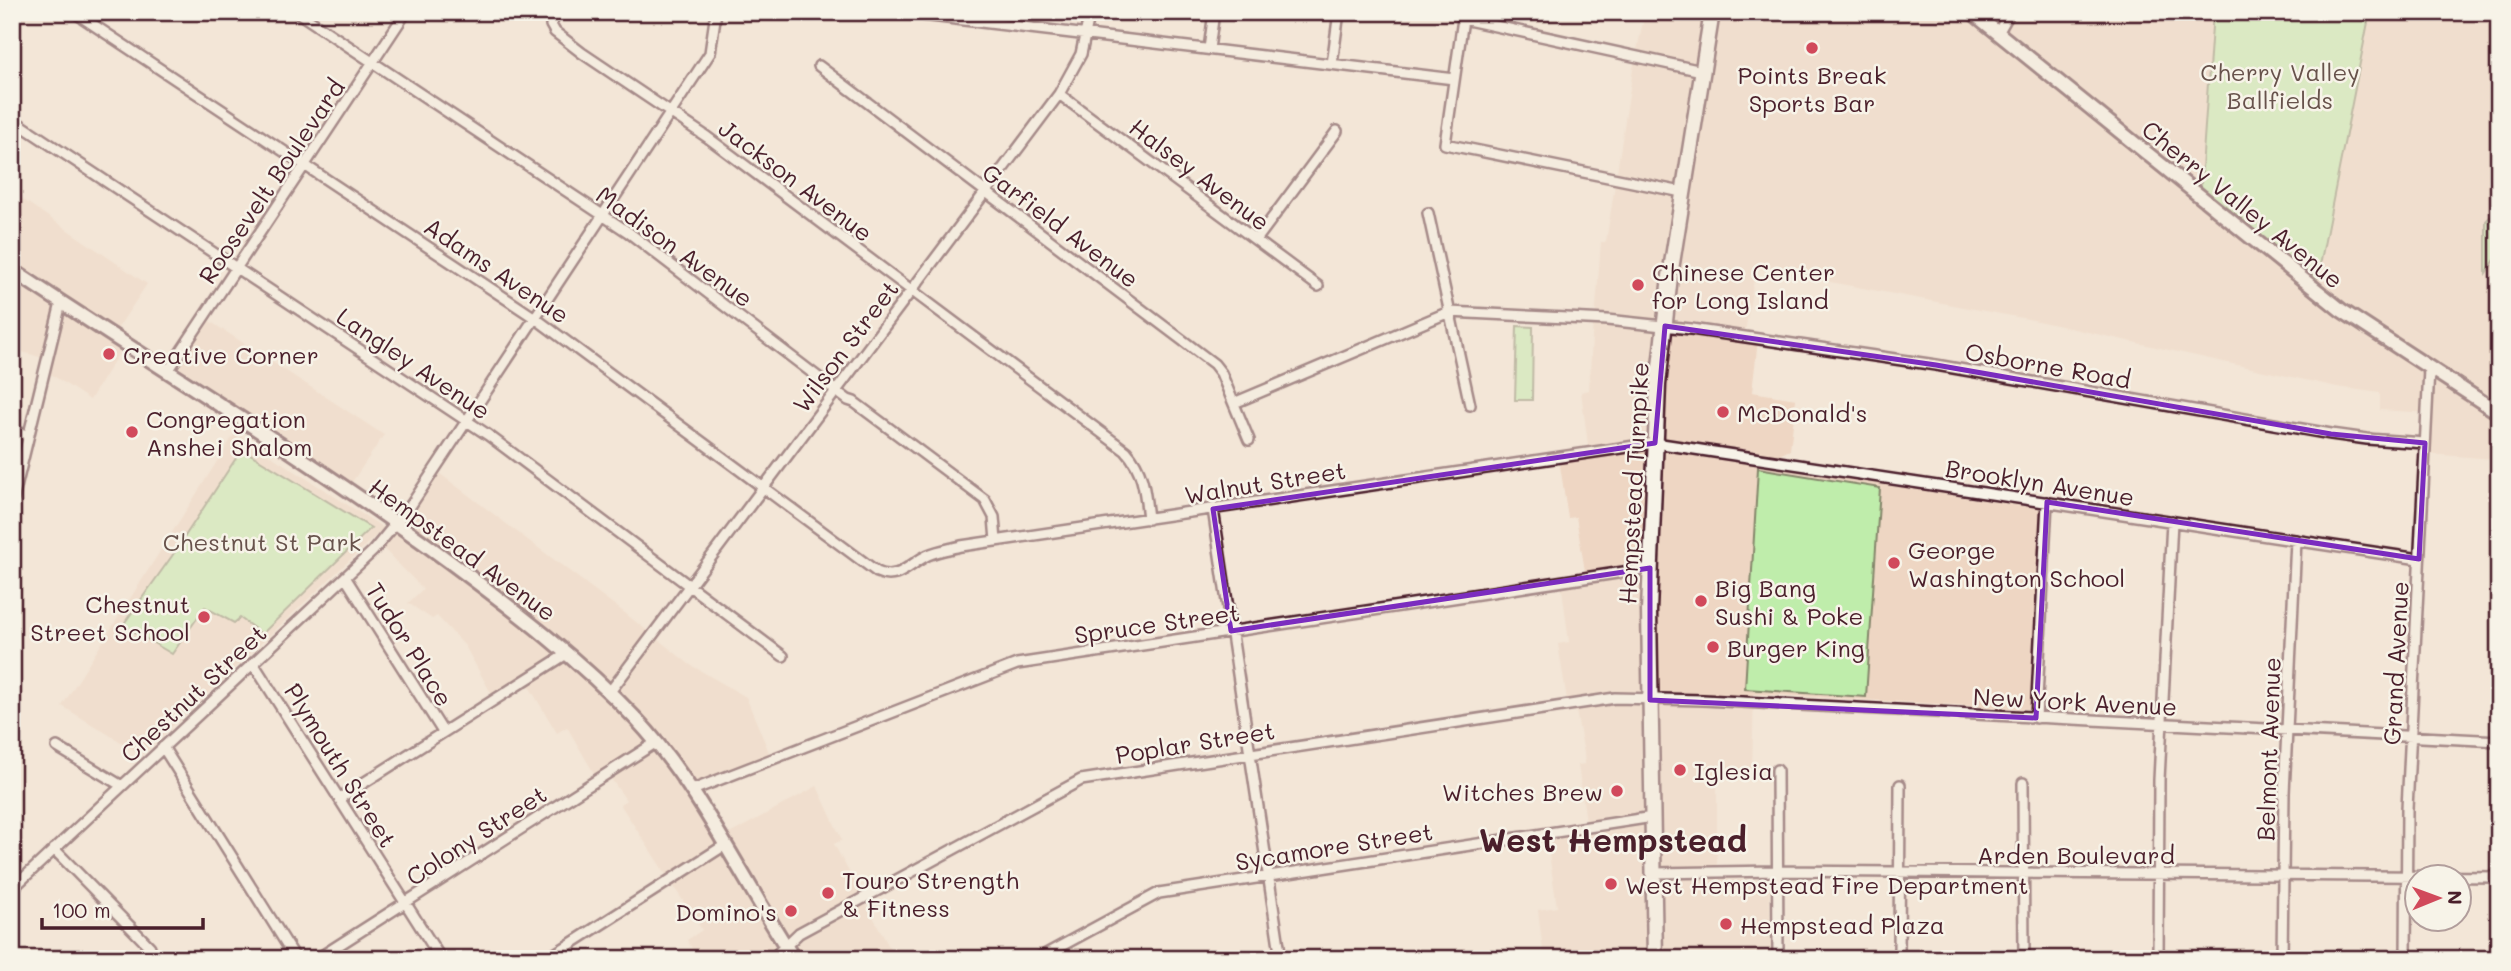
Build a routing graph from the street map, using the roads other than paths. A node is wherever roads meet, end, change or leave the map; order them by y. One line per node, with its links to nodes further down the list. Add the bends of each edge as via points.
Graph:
1 (74, 12): 27 (street, Adams Avenue)
2 (297, 12): 18 (street, Madison Avenue)
3 (406, 12): 18 (street, Roosevelt Boulevard)
4 (556, 12): 24 (street, Jackson Avenue, via 551,25 555,32)
5 (716, 12): 24 (street, Chestnut Street, via 709,52)
6 (897, 12): 13 (street)
7 (1090, 12): 16 (street, Wilson Street)
8 (1214, 12): 17 (street)
9 (1339, 12): 19 (street)
10 (1712, 12): 21 (main road, Hempstead Turnpike)
11 (1972, 12): 15 (main road, Cherry Valley Avenue)
12 (2010, 12): 15 (street)
13 (965, 16): 16 (street)
14 (1463, 16): 21 (street); 22 (street)
15 (1998, 33): 41 (main road, Cherry Valley Avenue, via 2341,310)
16 (1087, 35): 17 (street); 23 (street, Wilson Street, via 1076,67)
17 (1209, 49): 19 (street)
18 (373, 63): 27 (street, Roosevelt Boulevard); 31 (street, Madison Avenue)
19 (1332, 64): 22 (street)
20 (819, 66): 28 (street, Garfield Avenue)
21 (1702, 71): 29 (main road, Hempstead Turnpike)
22 (1454, 79): 29 (street, via 1445,144)
23 (1059, 94): 28 (street, Wilson Street); 32 (street, Halsey Avenue)
24 (671, 112): 31 (street, Chestnut Street); 36 (street, Jackson Avenue)
25 (12, 119): 33 (street, Langley Avenue)
26 (1337, 131): 32 (street)
27 (305, 165): 33 (street, Roosevelt Boulevard); 39 (street, Adams Avenue)
28 (985, 192): 36 (street, Wilson Street); 44 (street, Garfield Avenue, via 1214,364)
29 (1682, 192): 40 (main road, Hempstead Turnpike)
30 (1427, 212): 38 (street)
31 (603, 216): 39 (street, Chestnut Street); 43 (street, Madison Avenue)
32 (1256, 240): 35 (street, Halsey Avenue)
33 (236, 268): 42 (street, Roosevelt Boulevard); 47 (street, Langley Avenue)
34 (12, 271): 37 (main road, Hempstead Avenue)
35 (1318, 286)
36 (911, 290): 43 (street, Wilson Street); 57 (street, Jackson Avenue, via 1126,451 1142,477)
37 (61, 303): 42 (main road, Hempstead Avenue); 49 (street)
38 (1449, 312): 40 (street, Osborne Road); 44 (street); 45 (street)
39 (535, 317): 47 (street, Chestnut Street); 53 (street, Adams Avenue)
40 (1665, 326): 51 (main road, Hempstead Turnpike); 52 (street, Osborne Road, via 1936,365 2331,434)
41 (2429, 369): 46 (main road, Cherry Valley Avenue); 52 (street, Grand Avenue)
42 (168, 371): 59 (main road, Hempstead Avenue)
43 (837, 389): 53 (street, Wilson Street); 61 (street, Madison Avenue, via 985,500 994,517)
44 (1234, 403): 50 (street, Garfield Avenue)
45 (1470, 405)
46 (2499, 413)
47 (466, 421): 59 (street, Chestnut Street); 66 (street, Langley Avenue)
48 (12, 432): 49 (street)
49 (29, 435): 55 (street)
50 (1249, 440)
51 (1655, 443): 54 (street, Brooklyn Avenue); 56 (street, Walnut Street); 63 (main road, Hempstead Turnpike)
52 (2425, 443): 62 (street, Grand Avenue)
53 (763, 488): 65 (street, Adams Avenue); 66 (street, Wilson Street)
54 (2047, 502): 58 (street, Brooklyn Avenue); 73 (street)
55 (12, 504)
56 (1213, 509): 57 (street, Walnut Street); 67 (street)
57 (1148, 519): 61 (street, Walnut Street)
58 (2172, 521): 60 (street, Brooklyn Avenue); 74 (street)
59 (397, 523): 64 (street, Chestnut Street); 68 (main road, Hempstead Avenue)
60 (2296, 540): 62 (street, Brooklyn Avenue); 75 (street, Belmont Avenue)
61 (996, 541): 65 (street, Walnut Street, via 938,551)
62 (2419, 559): 77 (street, Grand Avenue)
63 (1650, 568): 67 (street, Spruce Street); 72 (main road, Hempstead Turnpike)
64 (345, 577): 70 (street, Chestnut Street); 76 (street, Tudor Place)
65 (887, 577)
66 (689, 586): 69 (street, Langley Avenue); 71 (street, Wilson Street)
67 (1231, 631): 82 (street); 87 (street, Spruce Street, via 1017,664)
68 (568, 653): 71 (main road, Hempstead Avenue); 76 (street)
69 (783, 656)
70 (253, 663): 81 (street, Chestnut Street); 88 (street, Plymouth Street)
71 (609, 693): 79 (main road, Hempstead Avenue)
72 (1650, 700): 73 (street, New York Avenue); 82 (street, Poplar Street, via 1615,698); 89 (main road, Hempstead Turnpike)
73 (2036, 718): 74 (street, New York Avenue)
74 (2162, 724): 75 (street, New York Avenue); 97 (street)
75 (2287, 731): 77 (street, New York Avenue); 99 (street, Belmont Avenue)
76 (443, 732): 88 (street)
77 (2410, 737): 78 (street, New York Avenue); 92 (street, Grand Avenue)
78 (2499, 741)
79 (655, 743): 87 (main road, Hempstead Avenue); 104 (street, Colony Street)
80 (57, 747): 86 (street)
81 (163, 747): 86 (street, Chestnut Street); 108 (street)
82 (1250, 753): 98 (street); 106 (street, Poplar Street, via 1081,780 799,933)
83 (1777, 770): 93 (street)
84 (2023, 783): 96 (street)
85 (1900, 785): 94 (street)
86 (122, 786): 91 (street, Chestnut Street)
87 (690, 791): 90 (main road, Hempstead Avenue)
88 (340, 799): 104 (street, Plymouth Street)
89 (1653, 817): 95 (main road, Hempstead Turnpike); 98 (street, Sycamore Street)
90 (725, 845): 106 (main road, Hempstead Avenue); 111 (street)
91 (54, 849): 103 (street, Chestnut Street); 107 (street)
92 (2407, 862)
93 (1777, 871): 94 (street, Arden Boulevard); 95 (street, Arden Boulevard); 117 (street)
94 (1900, 872): 96 (street, Arden Boulevard); 118 (street)
95 (1654, 873): 116 (main road, Hempstead Turnpike)
96 (2023, 873): 97 (street, Arden Boulevard); 119 (street)
97 (2158, 874): 99 (street, Arden Boulevard); 120 (street)
98 (1268, 875): 114 (street, Sycamore Street, via 1159,893); 115 (street)
99 (2283, 875): 100 (street, Arden Boulevard); 121 (street, Belmont Avenue)
100 (2402, 876)
101 (2472, 877): 102 (street, Arden Boulevard)
102 (2499, 877)
103 (12, 889)
104 (405, 902): 109 (street, Colony Street); 110 (street, Plymouth Street)
105 (2406, 932): 122 (street, Grand Avenue)
106 (785, 945): 112 (street, Poplar Street); 113 (main road, Hempstead Avenue)
107 (150, 947)
108 (296, 959)
109 (317, 959)
110 (441, 959)
111 (547, 959)
112 (772, 959)
113 (794, 959)
114 (1037, 959)
115 (1281, 959)
116 (1655, 959)
117 (1778, 959)
118 (1899, 959)
119 (2024, 959)
120 (2158, 959)
121 (2282, 959)
122 (2406, 959)

